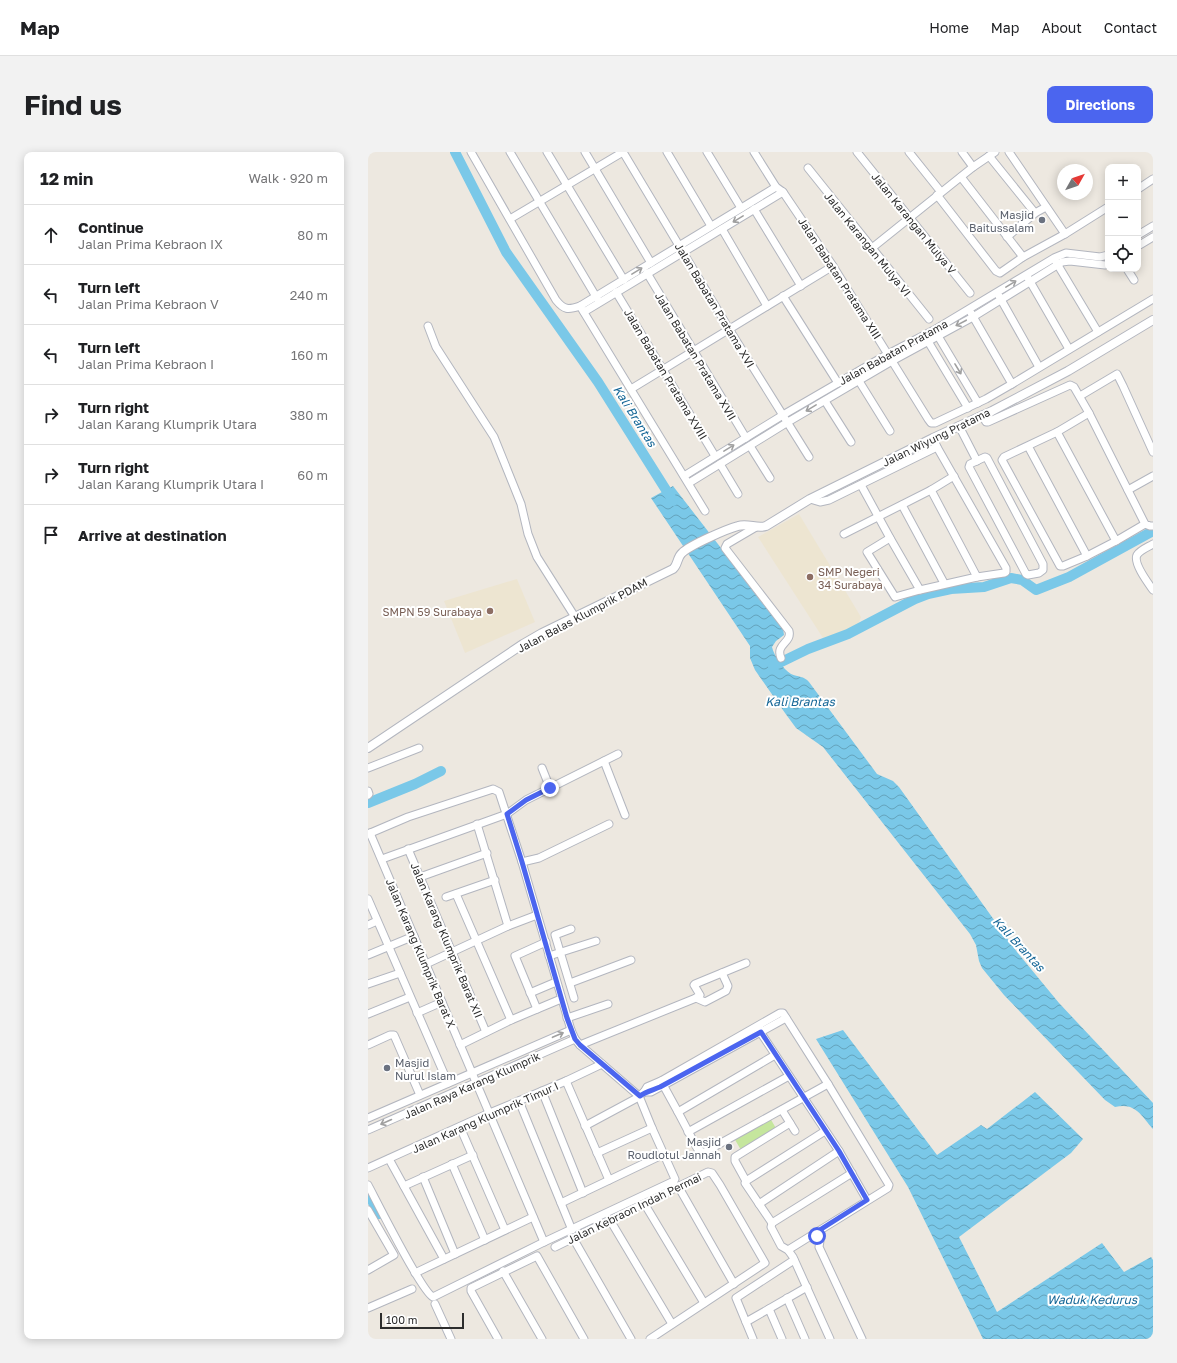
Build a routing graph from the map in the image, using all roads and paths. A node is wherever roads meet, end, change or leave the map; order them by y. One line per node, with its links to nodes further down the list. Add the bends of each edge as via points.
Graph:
1 (472, 152): 31 (street)
2 (510, 152): 24 (street)
3 (547, 152): 19 (street)
4 (585, 152): 15 (street)
5 (623, 152): 15 (street); 42 (street, Jalan Babatan Pratama XVI)
6 (667, 152): 32 (street)
7 (707, 152): 26 (street)
8 (754, 152): 20 (street)
9 (857, 152): 30 (street, Jalan Karangan Mulya V)
10 (909, 152): 23 (street)
11 (962, 152): 14 (street)
12 (1009, 152): 25 (street)
13 (992, 154): 14 (street); 29 (street)
14 (973, 167): 17 (street)
15 (595, 168): 19 (street); 46 (street)
16 (808, 168): 41 (street, Jalan Karangan Mulya VI)
17 (961, 177): 23 (street); 38 (street)
18 (1153, 179): 21 (street)
19 (567, 185): 24 (street); 52 (street)
20 (776, 187): 22 (street); 26 (street)
21 (1141, 187)
22 (783, 192): 27 (street); 48 (street, Jalan Babatan Pratama XIII)
23 (939, 194): 30 (street); 44 (street, via 997,272 1001,273)
24 (540, 201): 31 (street); 60 (street)
25 (1046, 207): 29 (street); 37 (street)
26 (741, 208): 32 (street)
27 (754, 209): 34 (street, one-way to 34); 55 (street)
28 (1105, 209): 37 (street)
29 (1035, 213): 38 (street)
30 (910, 217): 41 (street); 58 (street, Jalan Karangan Mulya V)
31 (510, 219): 64 (street, via 563,308)
32 (712, 226): 42 (street)
33 (1153, 226): 35 (street)
34 (722, 228): 42 (street); 63 (street)
35 (1145, 231): 36 (street); 39 (street)
36 (1141, 233)
37 (1065, 234): 44 (street)
38 (1007, 237): 44 (street)
39 (1152, 240): 40 (street)
40 (1141, 245)
41 (872, 248): 67 (street, Jalan Karangan Mulya VI)
42 (681, 249): 46 (street); 50 (street); 70 (street, Jalan Babatan Pratama XVI)
43 (1105, 256): 45 (street, Jalan Babatan Pratama, via 1066,253)
44 (1023, 257)
45 (1056, 261): 47 (street, Jalan Babatan Pratama); 51 (street, Jalan Babatan Pratama); 54 (street, Jalan Babatan Pratama); 71 (street)
46 (651, 263): 52 (street, one-way to 46)
47 (1105, 265)
48 (833, 266): 55 (street); 76 (street, Jalan Babatan Pratama XIII)
49 (1129, 272): 53 (street)
50 (647, 273): 56 (street); 75 (street, Jalan Babatan Pratama XVII)
51 (1026, 275): 54 (street); 57 (street, Jalan Babatan Pratama, one-way to 51)
52 (624, 280): 60 (street)
53 (1134, 280)
54 (1029, 282): 62 (street, Jalan Babatan Pratama); 74 (street)
55 (800, 286): 59 (street)
56 (616, 292): 60 (street); 79 (street, Jalan Babatan Pratama XVIII)
57 (997, 292): 62 (street); 65 (street, Jalan Babatan Pratama)
58 (970, 293)
59 (783, 296): 63 (street); 81 (street)
60 (598, 299): 64 (street)
61 (1153, 299): 71 (street, Jalan Wiyung Pratama)
62 (1001, 300): 66 (street, Jalan Babatan Pratama); 78 (street)
63 (767, 306): 70 (street)
64 (582, 309): 83 (street)
65 (969, 309): 66 (street); 72 (street, Jalan Babatan Pratama)
66 (973, 317): 72 (street, Jalan Babatan Pratama, one-way to 72); 82 (street)
67 (929, 319)
68 (1153, 320): 90 (street, Jalan Wiyung Pratama, via 1068,371)
69 (428, 326): 133 (street, via 436,347 494,437 522,504 528,534 537,557)
70 (729, 329): 75 (street); 89 (street, Jalan Babatan Pratama XVI)
71 (1098, 332): 74 (street, Jalan Wiyung Pratama)
72 (936, 333): 73 (street, Jalan Babatan Pratama); 86 (street, one-way to 86)
73 (926, 338): 76 (street, Jalan Babatan Pratama); 77 (street, Jalan Babatan Pratama); 87 (street)
74 (1069, 349): 78 (street, Jalan Wiyung Pratama)
75 (693, 351): 79 (street); 96 (street, Jalan Babatan Pratama XVII)
76 (888, 354): 77 (street, Jalan Babatan Pratama XIII); 81 (street, Jalan Babatan Pratama)
77 (892, 361): 80 (street, Jalan Babatan Pratama); 92 (street, Jalan Babatan Pratama XIII, via 928,419)
78 (1039, 367): 82 (street, Jalan Wiyung Pratama)
79 (663, 369): 83 (street); 103 (street, Jalan Babatan Pratama XVIII)
80 (859, 381): 85 (street, Jalan Babatan Pratama); 94 (street)
81 (838, 383): 89 (street, Jalan Babatan Pratama)
82 (1012, 384): 86 (street, Jalan Wiyung Pratama)
83 (631, 389): 107 (street)
84 (1080, 396): 88 (street); 90 (street, via 1070,385 988,422); 102 (street, via 1116,374)
85 (825, 401): 91 (street, Jalan Babatan Pratama, one-way to 91); 98 (street)
86 (978, 403): 87 (street, Jalan Wiyung Pratama)
87 (968, 408): 92 (street, Jalan Wiyung Pratama)
88 (1089, 413): 95 (street); 114 (street)
89 (783, 415): 91 (street, Jalan Babatan Pratama XVI); 96 (street, Jalan Babatan Pratama)
90 (982, 415): 93 (street, Jalan Wiyung Pratama)
91 (788, 422): 99 (street, Jalan Babatan Pratama); 104 (street, Jalan Babatan Pratama XVI)
92 (935, 423)
93 (959, 426): 97 (street, Jalan Wiyung Pratama); 105 (street)
94 (890, 431)
95 (1057, 432): 100 (street); 126 (street)
96 (746, 438): 103 (street, Jalan Babatan Pratama, one-way to 96)
97 (933, 438): 101 (street); 116 (street, Jalan Wiyung Pratama)
98 (851, 442)
99 (750, 446): 106 (street, Jalan Babatan Pratama); 110 (street)
100 (1028, 446): 128 (street); 128 (street, via 1002,460 1060,566)
101 (937, 447): 108 (street); 112 (street)
102 (1153, 452)
103 (715, 456): 107 (street, Jalan Babatan Pratama)
104 (809, 457)
105 (977, 461): 105 (street, via 987,458 1043,564 1042,571 1028,575 1024,572 968,467)
106 (720, 464): 111 (street, Jalan Babatan Pratama); 115 (street)
107 (684, 476): 111 (street)
108 (954, 476): 113 (street); 129 (street, via 1006,568 1004,573)
109 (1153, 476): 114 (street)
110 (770, 478)
111 (689, 483): 118 (street)
112 (861, 485): 116 (street, via 829,500 820,502); 119 (street)
113 (931, 490): 117 (street); 129 (street)
114 (1128, 490): 120 (street)
115 (738, 494)
116 (810, 499): 122 (street, Jalan Wiyung Pratama, via 766,526)
117 (902, 505): 119 (street); 130 (street)
118 (705, 511)
119 (878, 516): 123 (street); 125 (street)
120 (1145, 524): 121 (street); 126 (street)
121 (1153, 526)
122 (756, 527): 124 (street, Jalan Wiyung Pratama, via 740,525); 134 (street, via 726,544 725,548 789,631 789,636 780,649)
123 (844, 534)
124 (714, 535): 133 (street, Jalan Balas Klumprik PDAM, via 683,552 673,569)
125 (890, 538): 131 (street); 131 (street, via 867,552 895,596)
126 (1116, 541): 128 (street)
127 (1153, 544): 132 (street, via 1140,552 1136,560)
128 (1087, 556)
129 (977, 577): 130 (street)
130 (944, 583): 131 (street)
131 (920, 590)
132 (1153, 590)
133 (575, 617): 135 (street, Jalan Balas Klumprik PDAM, via 523,644)
134 (781, 658)
135 (368, 748)
136 (419, 748): 139 (street)
137 (618, 754): 138 (street)
138 (604, 761): 141 (street); 145 (street)
139 (368, 768)
140 (542, 768): 141 (street)
141 (550, 788): 144 (street)
142 (368, 791): 143 (street)
143 (368, 795)
144 (507, 814): 146 (street); 148 (street, via 498,792 493,789 408,817); 152 (street)
145 (625, 815)
146 (478, 824): 149 (street); 150 (street)
147 (610, 824): 152 (street, via 539,858)
148 (369, 833): 151 (street, Jalan Karang Klumprik Barat X)
149 (408, 849): 151 (street); 153 (street, Jalan Karang Klumprik Barat XII)
150 (487, 853): 153 (street); 154 (street)
151 (382, 859): 163 (street, Jalan Karang Klumprik Barat X)
152 (524, 862): 158 (street)
153 (420, 877): 168 (street, Jalan Karang Klumprik Barat XII)
154 (495, 880): 155 (street); 161 (street)
155 (456, 894): 156 (street); 164 (street)
156 (446, 897)
157 (368, 899): 159 (street)
158 (537, 915): 161 (street); 166 (street)
159 (377, 921): 160 (street); 167 (street)
160 (368, 925)
161 (508, 926): 164 (street)
162 (571, 929): 169 (street, via 555,934)
163 (414, 936): 167 (street); 173 (street, Jalan Karang Klumprik Barat X)
164 (476, 941): 168 (street); 190 (street)
165 (596, 941): 169 (street)
166 (546, 942): 169 (street); 179 (street, via 516,956)
167 (388, 947): 170 (street); 174 (street)
168 (452, 953): 173 (street); 193 (street, Jalan Karang Klumprik Barat XII)
169 (555, 954): 176 (street); 177 (street)
170 (368, 955)
171 (631, 960): 177 (street)
172 (746, 963): 175 (street)
173 (426, 964): 184 (street, Jalan Karang Klumprik Barat X)
174 (400, 973): 178 (street); 180 (street)
175 (722, 973): 182 (street, via 695,984 700,995); 182 (street, via 728,986 726,991 706,1002)
176 (556, 982): 179 (street); 183 (street)
177 (570, 983): 181 (street)
178 (368, 984)
179 (530, 993): 186 (street)
180 (410, 996): 187 (street); 188 (street)
181 (574, 998)
182 (696, 998): 194 (street, Jalan Raya Karang Klumprik)
183 (561, 999): 186 (street); 189 (street)
184 (442, 1002): 187 (street); 196 (street, Jalan Karang Klumprik Barat X)
185 (608, 1004): 189 (street)
186 (537, 1009): 190 (street)
187 (417, 1013): 203 (street)
188 (368, 1014)
189 (572, 1016): 191 (street)
190 (511, 1020): 193 (street)
191 (571, 1030): 194 (street); 199 (street, Jalan Raya Karang Klumprik, one-way to 191)
192 (759, 1030): 197 (street); 204 (street); 205 (street, via 783,1015)
193 (486, 1032): 196 (street)
194 (583, 1042): 198 (street); 202 (street, Jalan Raya Karang Klumprik)
195 (368, 1044): 208 (street, via 394,1035)
196 (460, 1045): 199 (street, Jalan Karang Klumprik Barat X)
197 (775, 1055): 200 (street); 212 (street)
198 (602, 1064): 201 (street, Jalan Karang Klumprik Timur I); 207 (street)
199 (472, 1073): 202 (street, Jalan Karang Klumprik Barat X); 203 (street, Jalan Raya Karang Klumprik)
200 (789, 1076): 209 (street); 222 (street)
201 (566, 1081): 206 (street, Jalan Karang Klumprik Timur I); 216 (street)
202 (476, 1082): 213 (street, Jalan Karang Klumprik Barat X); 219 (street, Jalan Raya Karang Klumprik, one-way to 219)
203 (448, 1083): 208 (street, Jalan Raya Karang Klumprik)
204 (663, 1083): 207 (street, via 647,1087); 212 (street)
205 (828, 1084): 209 (street); 238 (street, via 888,1183 888,1188)
206 (542, 1091): 210 (street, Jalan Karang Klumprik Timur I); 237 (street)
207 (642, 1094): 216 (street); 218 (street)
208 (420, 1095): 214 (street, Jalan Raya Karang Klumprik)
209 (803, 1098): 211 (street); 221 (street)
210 (519, 1101): 213 (street, Jalan Karang Klumprik Timur I); 239 (street)
211 (782, 1110): 215 (street); 222 (street, via 703,1152 697,1148)
212 (678, 1112): 222 (street)
213 (489, 1114): 217 (street, Jalan Karang Klumprik Timur I); 243 (street, Jalan Karang Klumprik Barat X)
214 (368, 1118)
215 (790, 1123): 220 (street); 233 (street, via 735,1158)
216 (585, 1126): 224 (street)
217 (460, 1127): 226 (street); 227 (street, Jalan Karang Klumprik Timur I)
218 (652, 1128): 224 (street); 225 (street)
219 (368, 1130)
220 (795, 1131)
221 (825, 1131): 223 (street); 233 (street)
222 (688, 1132)
223 (839, 1151): 230 (street); 241 (street)
224 (597, 1153): 232 (street)
225 (664, 1154): 232 (street); 234 (street)
226 (472, 1155): 228 (street); 246 (street)
227 (389, 1159): 229 (street, Jalan Karang Klumprik Timur I); 236 (street)
228 (452, 1164): 231 (street); 250 (street)
229 (368, 1168)
230 (852, 1173): 238 (street); 245 (street)
231 (423, 1177): 236 (street); 253 (street)
232 (609, 1180): 237 (street)
233 (746, 1181): 241 (street)
234 (676, 1184): 240 (street, Jalan Kebraon Indah Permai); 247 (street); 259 (street); 259 (street, Jalan Kebraon Indah Permai, via 708,1172 712,1173 720,1185 764,1261 764,1264)
235 (368, 1185): 258 (street)
236 (404, 1186): 255 (street)
237 (583, 1192): 239 (street)
238 (867, 1200): 248 (street)
239 (561, 1203): 247 (street)
240 (644, 1204): 244 (street, Jalan Kebraon Indah Permai); 263 (street)
241 (759, 1204): 245 (street)
242 (368, 1210): 256 (street, via 394,1255)
243 (533, 1217): 246 (street); 251 (street, Jalan Karang Klumprik Barat X)
244 (610, 1220): 249 (street, Jalan Kebraon Indah Permai); 268 (street)
245 (772, 1223): 254 (street, via 771,1227 781,1246)
246 (505, 1230): 250 (street)
247 (572, 1230): 251 (street)
248 (817, 1237): 254 (street); 280 (street, via 819,1247)
249 (574, 1238): 252 (street, Jalan Kebraon Indah Permai); 274 (street)
250 (485, 1240): 253 (street)
251 (544, 1242): 258 (street, via 435,1297 429,1294)
252 (555, 1247)
253 (455, 1254): 255 (street)
254 (791, 1255): 260 (street); 267 (street, via 738,1297 736,1300)
255 (444, 1259): 258 (street)
256 (368, 1270)
257 (503, 1271): 271 (street, via 471,1288); 272 (street); 273 (street, via 536,1256)
258 (415, 1272)
259 (734, 1284): 263 (street, Jalan Kebraon Indah Permai)
260 (807, 1287): 262 (street); 279 (street)
261 (412, 1289): 265 (street)
262 (787, 1298): 266 (street); 278 (street)
263 (704, 1303): 268 (street, Jalan Kebraon Indah Permai)
264 (435, 1304): 270 (street)
265 (368, 1308)
266 (769, 1308): 267 (street); 277 (street)
267 (746, 1322): 276 (street)
268 (672, 1324): 275 (street, Jalan Kebraon Indah Permai)
269 (446, 1339): 270 (street)
270 (451, 1339)
271 (498, 1339)
272 (542, 1339)
273 (584, 1339)
274 (632, 1339)
275 (650, 1339)
276 (753, 1339)
277 (782, 1339)
278 (805, 1339)
279 (830, 1339)
280 (862, 1339)

